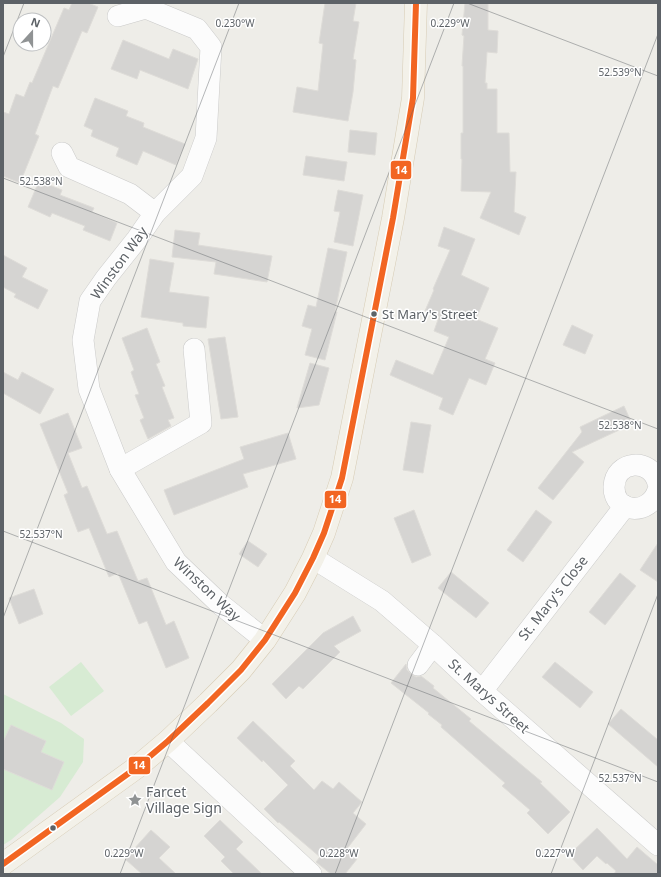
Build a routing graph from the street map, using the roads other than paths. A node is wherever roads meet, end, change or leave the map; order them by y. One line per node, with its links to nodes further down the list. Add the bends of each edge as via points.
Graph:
1 (416, 3): 9 (main road, via 413,98 393,218 342,478)
2 (118, 16): 4 (street, Winston Way, via 146,8 197,28 211,47 206,138 192,176)
3 (62, 154): 4 (street, via 69,167 130,194)
4 (155, 212): 6 (street, Winston Way, via 90,301 76,340 89,389)
5 (194, 349): 6 (street, via 201,423)
6 (120, 469): 10 (street, Winston Way, via 176,562 220,604)
7 (658, 491): 8 (street, via 646,507 639,509); 8 (street, via 655,475 650,470 644,466 630,466 618,474 614,487 619,501)
8 (625, 506): 13 (street, St. Mary's Close)
9 (313, 558): 10 (main road, via 295,593); 11 (street, St. Marys Street, via 382,601)
10 (265, 640): 14 (main road, via 241,670)
11 (433, 645): 12 (street); 13 (street, St. Marys Street)
12 (418, 665)
13 (482, 691): 15 (street, St. Marys Street)
14 (168, 742): 16 (main road); 17 (street)
15 (658, 845)
16 (3, 864)
17 (312, 874)

